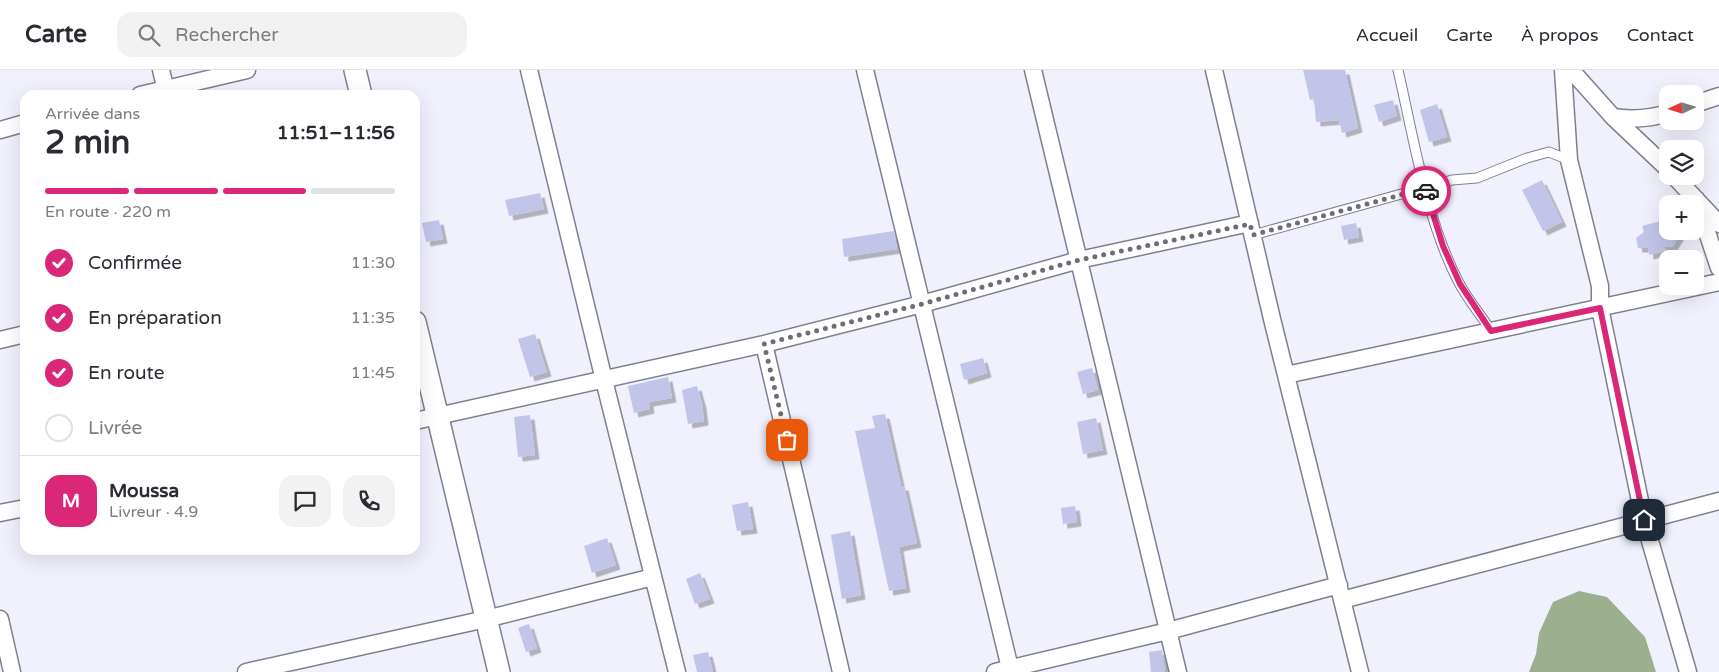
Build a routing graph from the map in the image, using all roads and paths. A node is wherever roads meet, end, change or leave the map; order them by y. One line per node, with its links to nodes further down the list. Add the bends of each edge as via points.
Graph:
1 (160, 70): 11 (street)
2 (247, 70): 12 (street)
3 (355, 70): 13 (street)
4 (529, 70): 40 (street)
5 (865, 70): 32 (street)
6 (1033, 70): 29 (street)
7 (1214, 70): 28 (street)
8 (1398, 70): 23 (lane)
9 (1563, 70): 20 (street)
10 (1571, 70): 17 (street)
11 (165, 90)
12 (173, 90)
13 (360, 90)
14 (1719, 96): 15 (street)
15 (1704, 101)
16 (1659, 116): 17 (street, via 1633,120)
17 (1613, 117): 21 (street)
18 (20, 124): 19 (street)
19 (0, 130)
20 (1569, 160): 23 (lane, via 1549,152 1477,178 1452,180); 33 (street, via 1600,286)
21 (1659, 160)
22 (1683, 185): 24 (street)
23 (1426, 188): 28 (lane); 34 (lane, via 1443,246 1460,284)
24 (1692, 195)
25 (1704, 208): 27 (street)
26 (1704, 223): 30 (street)
27 (1719, 224)
28 (1251, 229): 29 (street); 39 (street)
29 (1079, 260): 32 (street); 51 (street)
30 (1719, 268)
31 (1719, 282): 33 (street)
32 (922, 304): 38 (street); 52 (street)
33 (1600, 308): 34 (street); 46 (street)
34 (1491, 331): 39 (street)
35 (20, 335): 36 (street)
36 (0, 340)
37 (420, 342): 41 (street)
38 (764, 344): 40 (street); 57 (street)
39 (1286, 375): 48 (street)
40 (604, 380): 41 (street); 47 (street)
41 (438, 416): 42 (street); 50 (street)
42 (420, 419)
43 (1719, 501): 46 (street)
44 (20, 509): 45 (street)
45 (0, 513)
46 (1644, 520): 48 (street); 60 (street)
47 (653, 577): 50 (street); 56 (street)
48 (1341, 592): 51 (street); 59 (street)
49 (0, 619): 53 (street)
50 (486, 619): 54 (street); 55 (street)
51 (1168, 631): 52 (street); 58 (street)
52 (1002, 670)
53 (12, 672)
54 (246, 672)
55 (498, 672)
56 (677, 672)
57 (841, 672)
58 (1178, 672)
59 (1360, 672)
60 (1688, 672)

